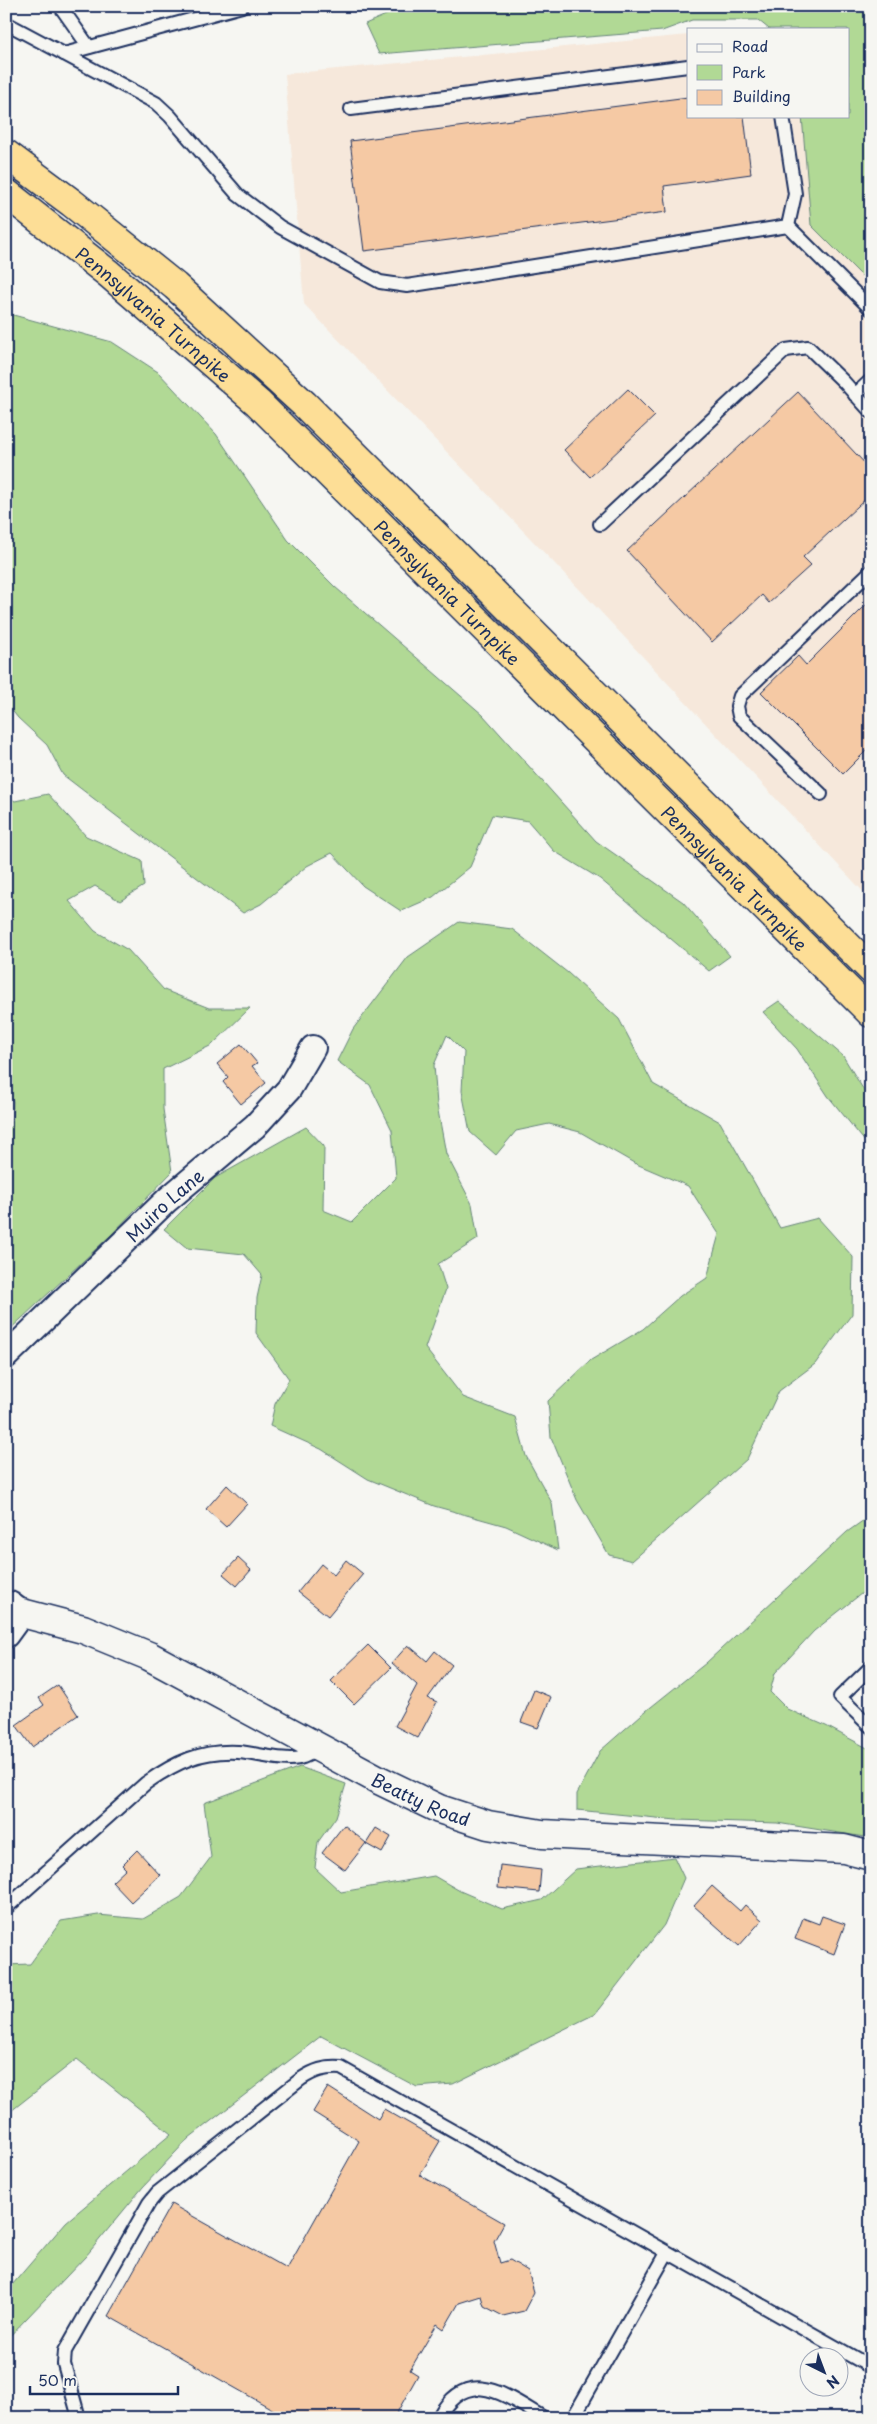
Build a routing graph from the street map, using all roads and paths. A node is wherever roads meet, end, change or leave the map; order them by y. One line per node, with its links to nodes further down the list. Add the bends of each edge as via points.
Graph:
1 (60, 6): 4 (lane)
2 (242, 6): 4 (lane)
3 (6, 23): 5 (lane)
4 (89, 47): 5 (lane)
5 (64, 54): 11 (lane, via 156,103 238,195 273,222 380,282 407,286)
6 (687, 66): 7 (lane)
7 (350, 109)
8 (783, 118): 11 (lane, via 795,194)
9 (6, 154): 19 (highway, Pennsylvania Turnpike, via 175,286 304,404)
10 (6, 193): 20 (highway, Pennsylvania Turnpike, via 117,280 258,403)
11 (788, 226): 12 (lane)
12 (871, 309)
13 (871, 380): 14 (lane)
14 (855, 395): 15 (lane); 16 (lane, via 808,347 786,350)
15 (871, 412)
16 (600, 524)
17 (871, 571): 18 (lane, via 738,701 739,716)
18 (822, 794)
19 (871, 969)
20 (871, 1013)
21 (313, 1048): 22 (street, Muiro Lane, via 289,1088 255,1126 167,1200)
22 (6, 1356)
23 (10, 1616): 26 (street, Beatty Road, via 83,1629 149,1656)
24 (871, 1667): 25 (lane, via 840,1697)
25 (871, 1727)
26 (320, 1748): 27 (street, Beatty Road, via 439,1809 488,1825 542,1834 844,1849); 28 (lane, via 301,1758 238,1752 187,1758 175,1764 146,1783)
27 (871, 1856)
28 (6, 1908)
29 (667, 2253): 30 (lane); 31 (lane, via 341,2068 327,2067 313,2071 157,2193 149,2203 65,2351 64,2364); 34 (lane)
30 (871, 2367)
31 (79, 2418)
32 (438, 2418): 33 (lane, via 452,2399 479,2387 494,2389)
33 (544, 2418)
34 (573, 2418)

